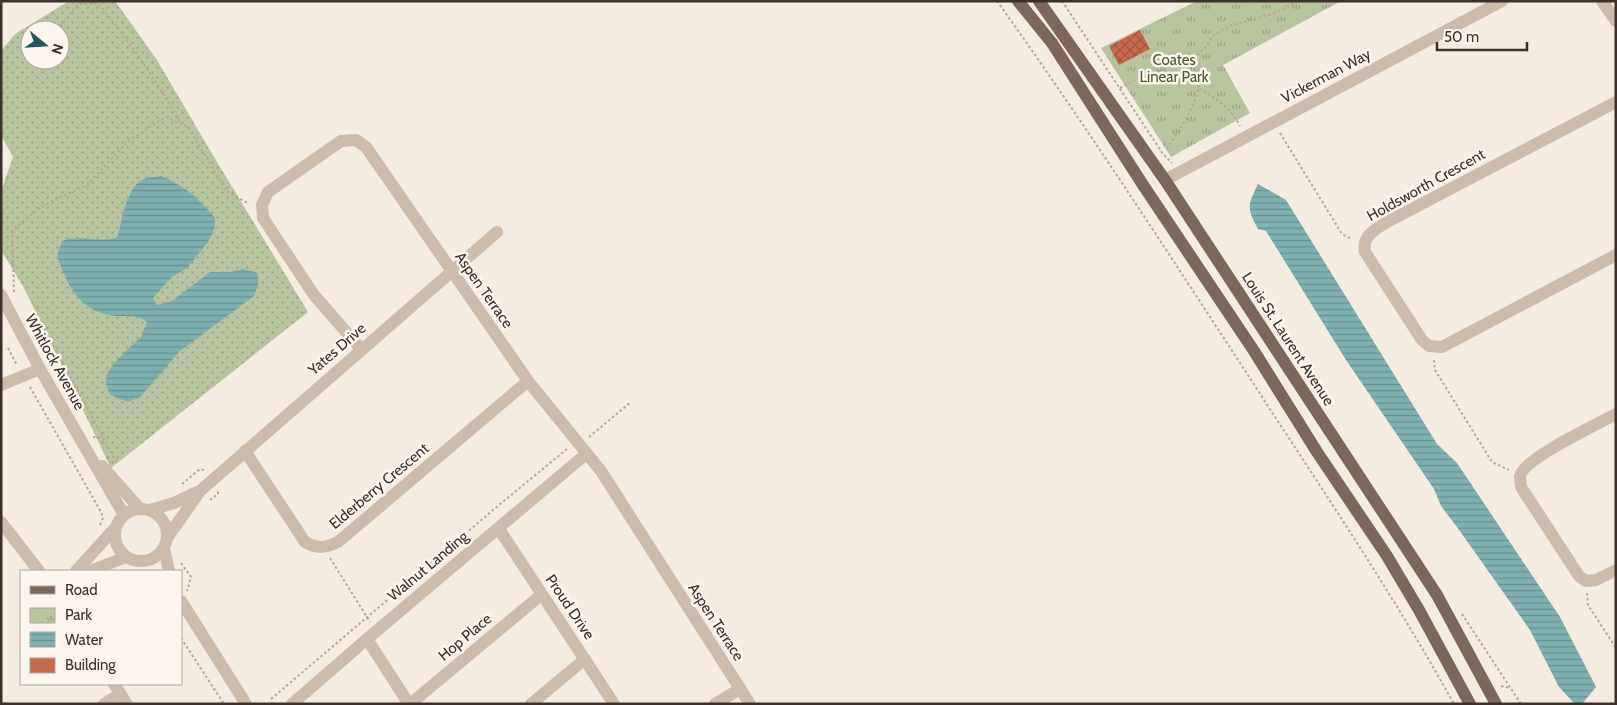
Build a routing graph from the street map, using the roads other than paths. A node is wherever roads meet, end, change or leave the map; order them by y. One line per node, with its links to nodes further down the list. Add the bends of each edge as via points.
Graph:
1 (1018, 1): 48 (main road, via 1052,43 1387,556)
2 (1039, 1): 7 (main road, Louis St. Laurent Avenue)
3 (1502, 1): 7 (street, Vickerman Way)
4 (1602, 1): 5 (street)
5 (1616, 21)
6 (1616, 102): 9 (street, Holdsworth Crescent, via 1387,222 1371,232 1364,244 1365,252 1422,340 1429,346 1442,347)
7 (1165, 180): 49 (main road, Louis St. Laurent Avenue, via 1437,595)
8 (497, 232): 10 (street, Yates Drive)
9 (1616, 255)
10 (451, 272): 12 (street, Yates Drive); 12 (street, Aspen Terrace, via 366,147 356,140 341,141 268,192 262,205 262,218 314,295); 14 (street, Aspen Terrace)
11 (7, 296): 13 (street, Whitlock Avenue)
12 (361, 349): 18 (street, Yates Drive)
13 (40, 369): 15 (street); 17 (street, Whitlock Avenue)
14 (528, 381): 18 (street, Elderberry Crescent, via 338,542 327,547 305,542); 19 (street, Aspen Terrace)
15 (1, 386)
16 (1616, 414): 33 (street, via 1538,456 1520,475 1521,487 1579,576 1586,581 1596,580)
17 (82, 443): 21 (street, Whitlock Avenue); 22 (street, Whitlock Avenue)
18 (245, 451): 20 (street, Yates Drive)
19 (586, 454): 25 (street, Walnut Landing); 38 (street, Aspen Terrace, via 601,471)
20 (200, 490): 21 (street, Yates Drive, via 174,504); 26 (street, Yates Drive)
21 (145, 510): 22 (street, via 130,511); 26 (street, via 164,521)
22 (124, 515): 24 (street)
23 (1, 522): 28 (street)
24 (116, 527): 27 (street, via 115,542); 29 (street)
25 (498, 529): 34 (street, Proud Drive); 36 (street, Walnut Landing)
26 (165, 543): 27 (street, via 152,559); 32 (street)
27 (131, 559): 30 (street); 31 (street)
28 (39, 570)
29 (77, 570)
30 (93, 570)
31 (146, 570)
32 (169, 570)
33 (1616, 570)
34 (541, 595): 37 (street, Proud Drive); 43 (street, Hop Place)
35 (182, 604): 41 (street)
36 (367, 639): 42 (street, Walnut Landing); 43 (street)
37 (585, 659): 44 (street); 45 (street, Proud Drive)
38 (740, 689): 46 (street); 47 (street, Aspen Terrace)
39 (120, 694): 40 (street)
40 (104, 704)
41 (246, 704)
42 (292, 704)
43 (410, 704)
44 (532, 704)
45 (614, 704)
46 (715, 704)
47 (750, 704)
48 (1470, 704)
49 (1496, 704)

